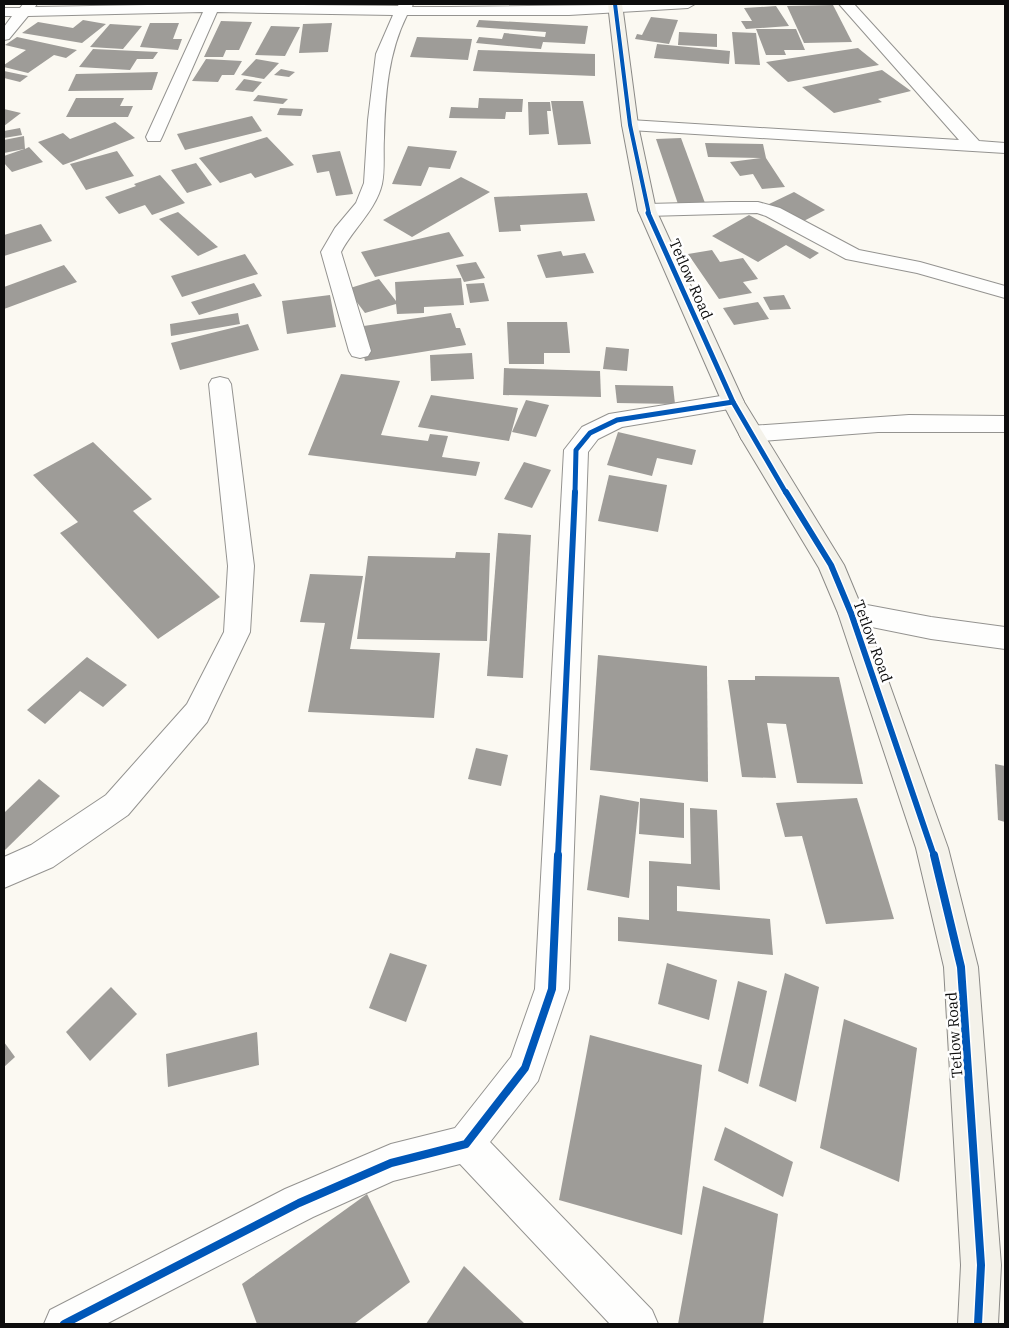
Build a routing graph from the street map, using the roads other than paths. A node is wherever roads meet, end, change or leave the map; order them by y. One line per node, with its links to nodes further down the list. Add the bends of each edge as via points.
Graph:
1 (688, 4): 4 (street)
2 (846, 4): 11 (street)
3 (212, 6): 5 (street); 6 (street); 10 (street)
4 (615, 7): 6 (street); 9 (street, Tetlow Road)
5 (28, 8): 7 (street); 8 (street)
6 (404, 8): 15 (street, via 384,54 373,182 365,204 342,232 332,252)
7 (4, 12)
8 (4, 36)
9 (630, 125): 11 (street); 13 (street, Tetlow Road)
10 (154, 136)
11 (974, 146): 12 (street)
12 (1005, 148)
13 (647, 210): 14 (street, via 758,208 773,212 854,255 920,268); 17 (street, Tetlow Road)
14 (1005, 292)
15 (360, 351)
16 (220, 384): 22 (street, via 241,566 237,632 197,713 117,805 42,856)
17 (733, 402): 19 (street, Tetlow Road); 23 (street, via 617,420 590,433 576,450 552,990 525,1068)
18 (1005, 424): 19 (street, via 854,425)
19 (750, 434): 20 (street, Tetlow Road, via 831,566)
20 (851, 613): 21 (street); 26 (street, Tetlow Road, via 932,848 961,967 981,1265)
21 (1005, 638)
22 (4, 873)
23 (466, 1144): 24 (street, via 391,1163 299,1202); 25 (street)
24 (64, 1324)
25 (638, 1324)
26 (978, 1324)

